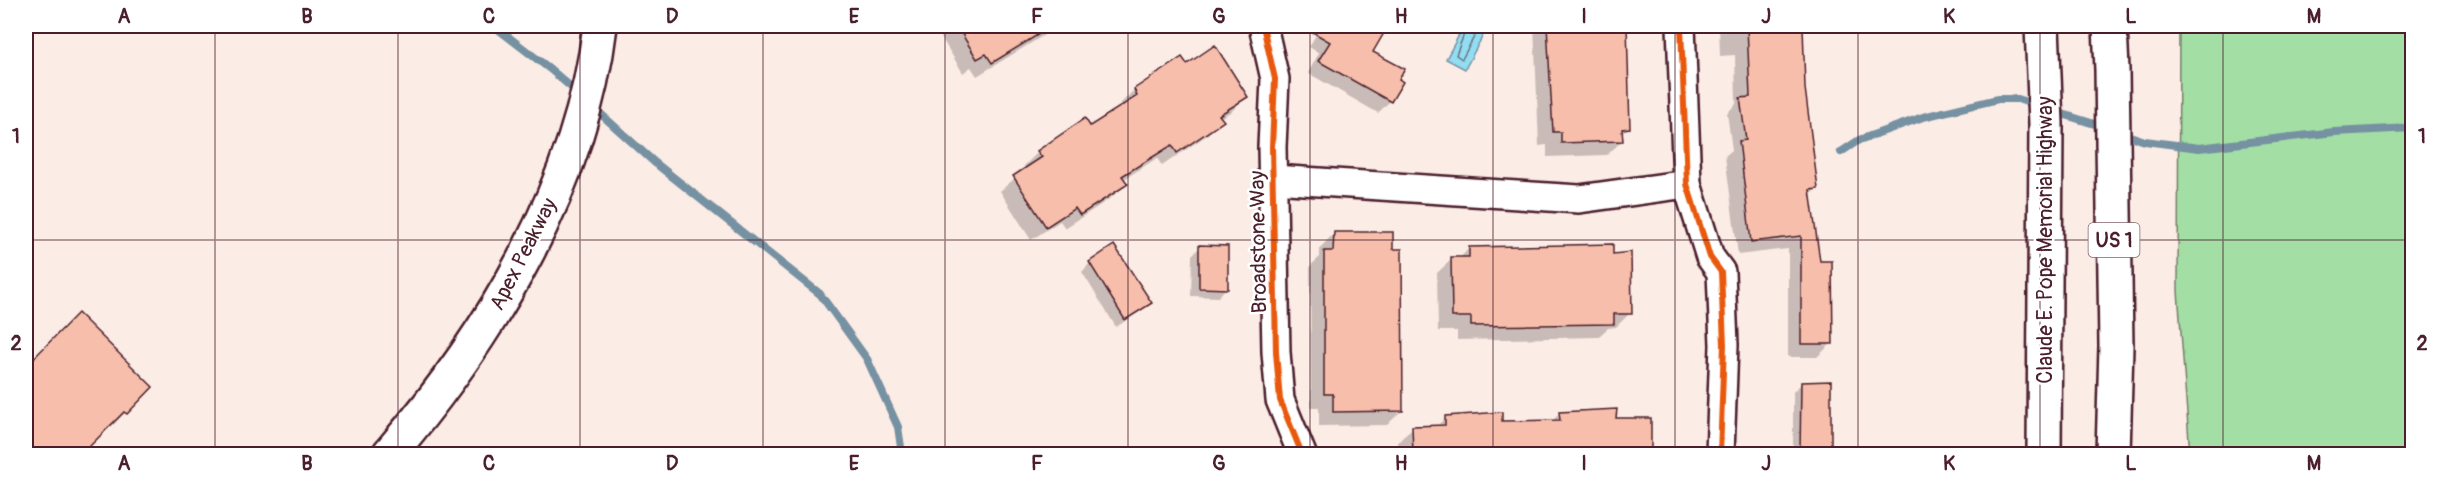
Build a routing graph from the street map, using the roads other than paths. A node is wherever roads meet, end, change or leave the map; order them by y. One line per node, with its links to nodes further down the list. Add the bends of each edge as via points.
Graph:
1 (600, 26): 8 (main road, Apex Peakway, via 587,101 558,184 529,250 482,332)
2 (1263, 26): 6 (street, Broadstone Way, via 1275,79)
3 (1681, 26): 7 (street)
4 (2042, 26): 11 (main road, Claude E. Pope Memorial Highway, via 2046,124)
5 (2110, 26): 12 (main road, US 1, via 2116,346)
6 (1273, 179): 7 (street, Broadstone Way, via 1579,199); 9 (street, Broadstone Way, via 1280,400)
7 (1687, 184): 10 (street, via 1710,257 1721,272 1724,345)
8 (389, 454)
9 (1302, 454)
10 (1720, 454)
11 (2044, 454)
12 (2113, 454)

